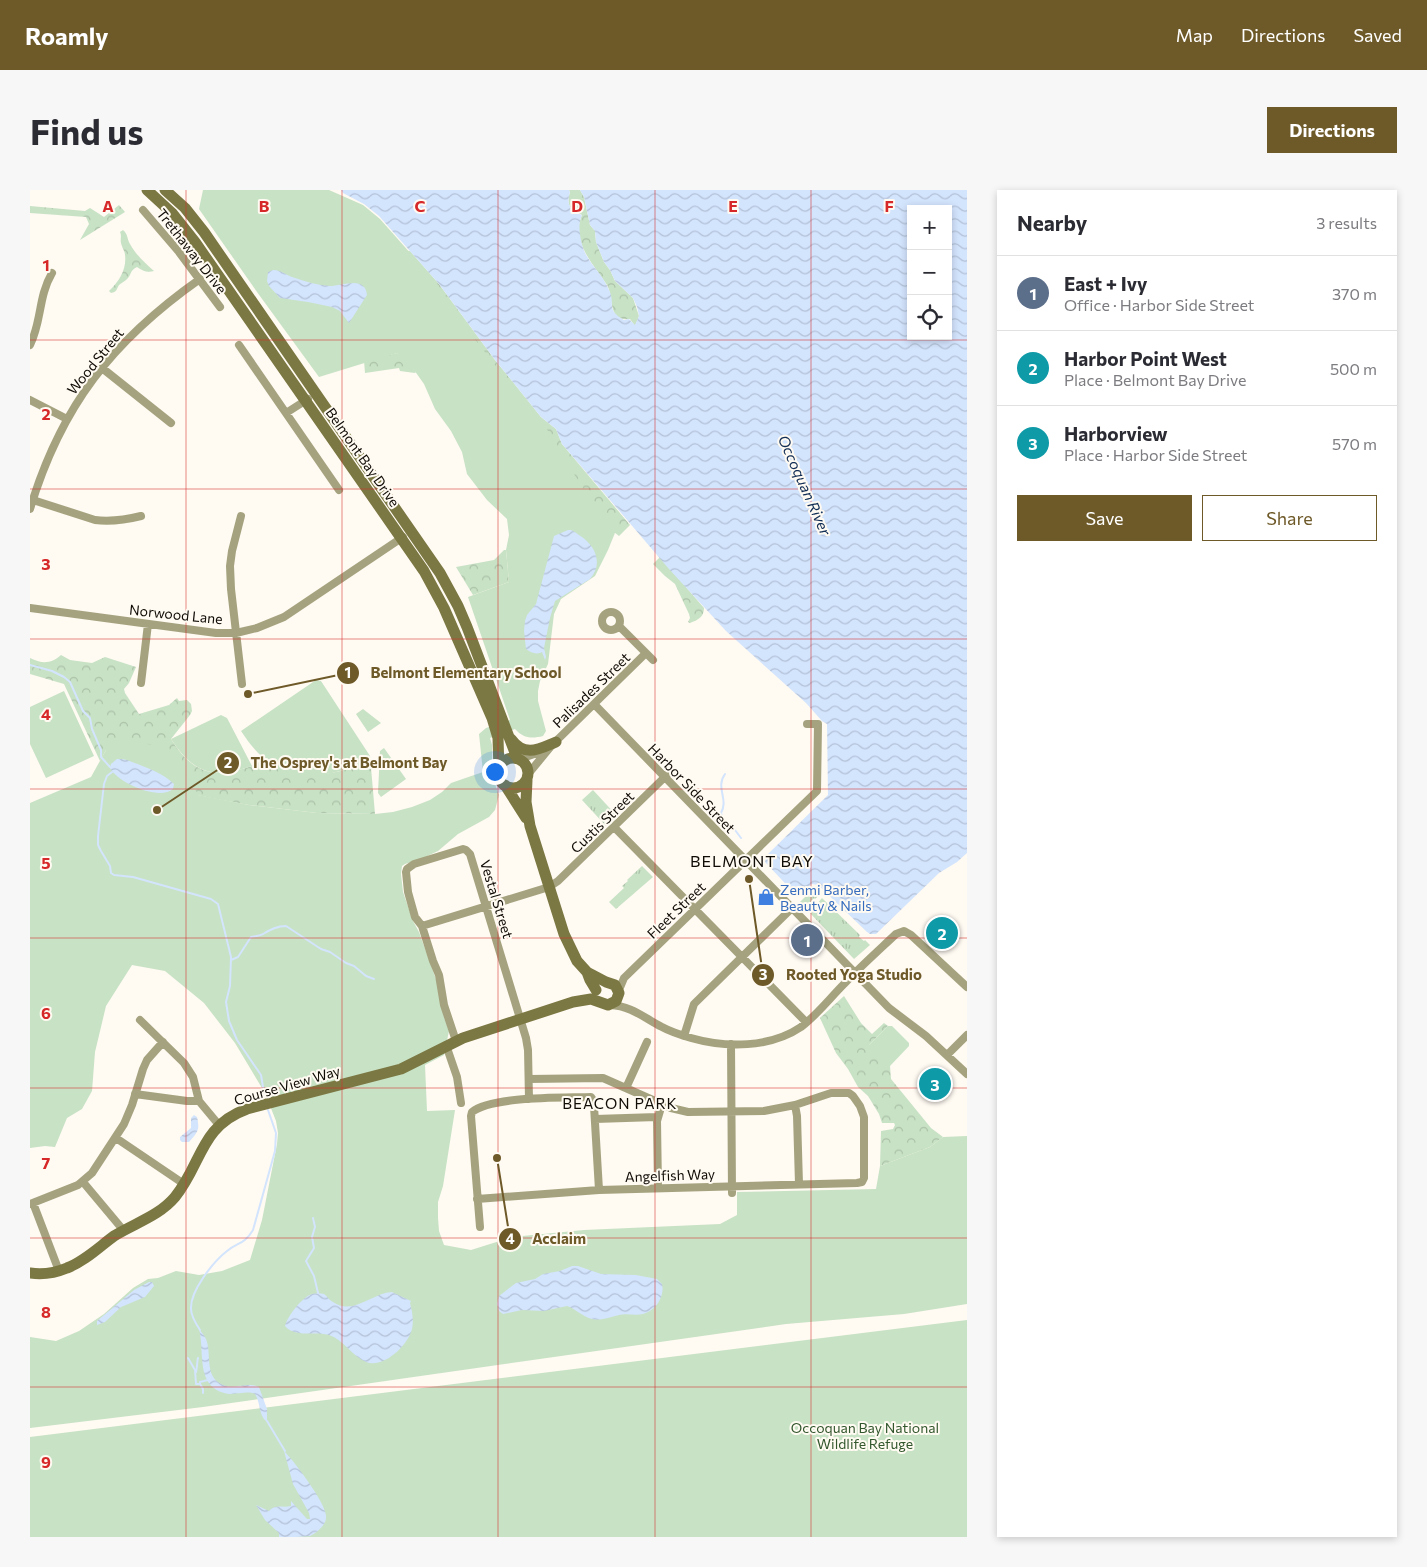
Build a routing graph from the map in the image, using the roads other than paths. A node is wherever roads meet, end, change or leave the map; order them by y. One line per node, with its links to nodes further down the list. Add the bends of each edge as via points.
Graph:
1 (147, 190): 12 (street, Belmont Bay Drive, via 186,230)
2 (165, 190): 10 (street, Belmont Bay Drive, via 204,232)
3 (143, 210): 5 (street, Trethaway Drive)
4 (52, 273): 7 (street, via 44,289)
5 (200, 279): 6 (street, Trethaway Drive); 9 (street, Wood Street, via 146,321)
6 (220, 307)
7 (30, 345)
8 (239, 345): 13 (street)
9 (102, 368): 14 (street, Wood Street); 15 (street)
10 (316, 394): 12 (street); 21 (street, Belmont Bay Drive)
11 (30, 400): 14 (street)
12 (305, 401): 13 (street); 21 (street, Belmont Bay Drive)
13 (286, 413): 16 (street)
14 (67, 420): 17 (street, Wood Street, via 46,461)
15 (171, 423)
16 (339, 490)
17 (33, 500): 18 (street, Wood Street); 19 (street, via 106,522)
18 (30, 509)
19 (141, 516)
20 (241, 516): 25 (street, via 230,566)
21 (406, 535): 25 (street, Norwood Lane, via 284,617); 32 (street, Belmont Bay Drive, via 440,573 458,606); 35 (street, Belmont Bay Drive, via 440,600 492,718 498,738)
22 (30, 608): 23 (street, Norwood Lane)
23 (148, 624): 25 (street, Norwood Lane); 28 (street)
24 (619, 626): 26 (street)
25 (236, 633): 29 (street)
26 (646, 653): 27 (street); 30 (street, Palisades Street)
27 (653, 660)
28 (141, 683)
29 (242, 684)
30 (595, 705): 33 (street, Palisades Street); 36 (street, Harbor Side Street)
31 (807, 724): 41 (street, Fleet Street, via 818,724 817,791)
32 (509, 735): 33 (street, via 517,746 528,750); 34 (street, Belmont Bay Drive)
33 (554, 743): 34 (street, Palisades Street); 37 (street, Palisades Street)
34 (519, 759): 35 (street, via 506,760); 37 (street, Belmont Bay Drive, via 527,766)
35 (499, 770): 38 (street, Belmont Bay Drive, via 500,780)
36 (667, 775): 40 (street, Custis Street); 41 (street, Harbor Side Street)
37 (528, 776): 38 (street, via 517,787); 39 (street, Belmont Bay Drive, via 526,802)
38 (505, 786): 39 (street, Belmont Bay Drive)
39 (530, 826): 42 (street, Belmont Bay Drive)
40 (614, 827): 42 (street, Custis Street); 45 (street)
41 (746, 861): 44 (street, Harbor Side Street); 45 (street, Fleet Street)
42 (549, 887): 43 (street); 48 (street, Belmont Bay Drive, via 568,944)
43 (486, 906): 46 (street); 46 (street, Vestal Street, via 469,851 463,849 414,864 407,869 408,892 415,917); 55 (street, Vestal Street)
44 (792, 908): 47 (street); 49 (street, Harbor Side Street)
45 (695, 909): 47 (street); 50 (street, Fleet Street)
46 (422, 926): 62 (street, Vestal Street, via 440,980)
47 (743, 957): 57 (street); 59 (street, via 694,1004)
48 (587, 972): 50 (street, Belmont Bay Drive); 52 (street, Belmont Bay Drive); 53 (street, via 585,987)
49 (854, 973): 51 (street, Belmont Bay Drive, via 896,934 904,931); 57 (street, Belmont Bay Drive); 64 (street, Harbor Side Street, via 889,1008)
50 (613, 987): 52 (street, via 599,985); 52 (street, via 616,1001); 54 (street, Belmont Bay Drive)
51 (967, 988)
52 (600, 997): 53 (street, Course View Way); 54 (street, Belmont Bay Drive)
53 (576, 1001): 55 (street, Course View Way)
54 (630, 1008): 59 (street, Belmont Bay Drive, via 663,1028)
55 (520, 1019): 62 (street, Course View Way); 66 (street, Vestal Street, via 528,1050)
56 (140, 1020): 60 (street)
57 (806, 1022): 63 (street, Belmont Bay Drive, via 793,1032 772,1040)
58 (967, 1035): 64 (street)
59 (684, 1036): 63 (street, Belmont Bay Drive)
60 (162, 1042): 68 (street, via 147,1060); 70 (street, via 189,1069)
61 (647, 1042): 67 (street)
62 (451, 1043): 71 (street, Vestal Street); 77 (street, Course View Way, via 401,1069 237,1112)
63 (731, 1044): 74 (street)
64 (947, 1055): 65 (street, Harbor Side Street)
65 (967, 1074)
66 (529, 1079): 67 (street, via 598,1078); 69 (street, Vestal Street)
67 (626, 1088): 72 (street)
68 (135, 1094): 70 (street); 78 (street)
69 (529, 1099): 76 (street, via 591,1097); 85 (street, via 500,1102 472,1112)
70 (199, 1101): 77 (street)
71 (461, 1103)
72 (662, 1104): 74 (street, via 683,1111); 75 (street)
73 (795, 1106): 74 (street, via 760,1112); 81 (street); 81 (street, Angelfish Way, via 831,1093 845,1092 853,1096 864,1117 863,1181)
74 (731, 1112): 83 (street)
75 (657, 1117): 76 (street); 82 (street)
76 (595, 1119): 84 (street)
77 (219, 1125): 80 (street, Course View Way)
78 (116, 1138): 79 (street); 80 (street)
79 (83, 1182): 86 (street); 88 (street)
80 (184, 1184): 88 (street, Course View Way, via 162,1209)
81 (798, 1184): 83 (street, Angelfish Way)
82 (658, 1188): 83 (street, Angelfish Way); 84 (street, Angelfish Way)
83 (732, 1189)
84 (598, 1190): 85 (street, Angelfish Way)
85 (478, 1199): 87 (street)
86 (31, 1204): 89 (street)
87 (480, 1227)
88 (124, 1231): 89 (street, Course View Way, via 80,1262)
89 (59, 1271): 90 (street, Course View Way)
90 (30, 1273)

